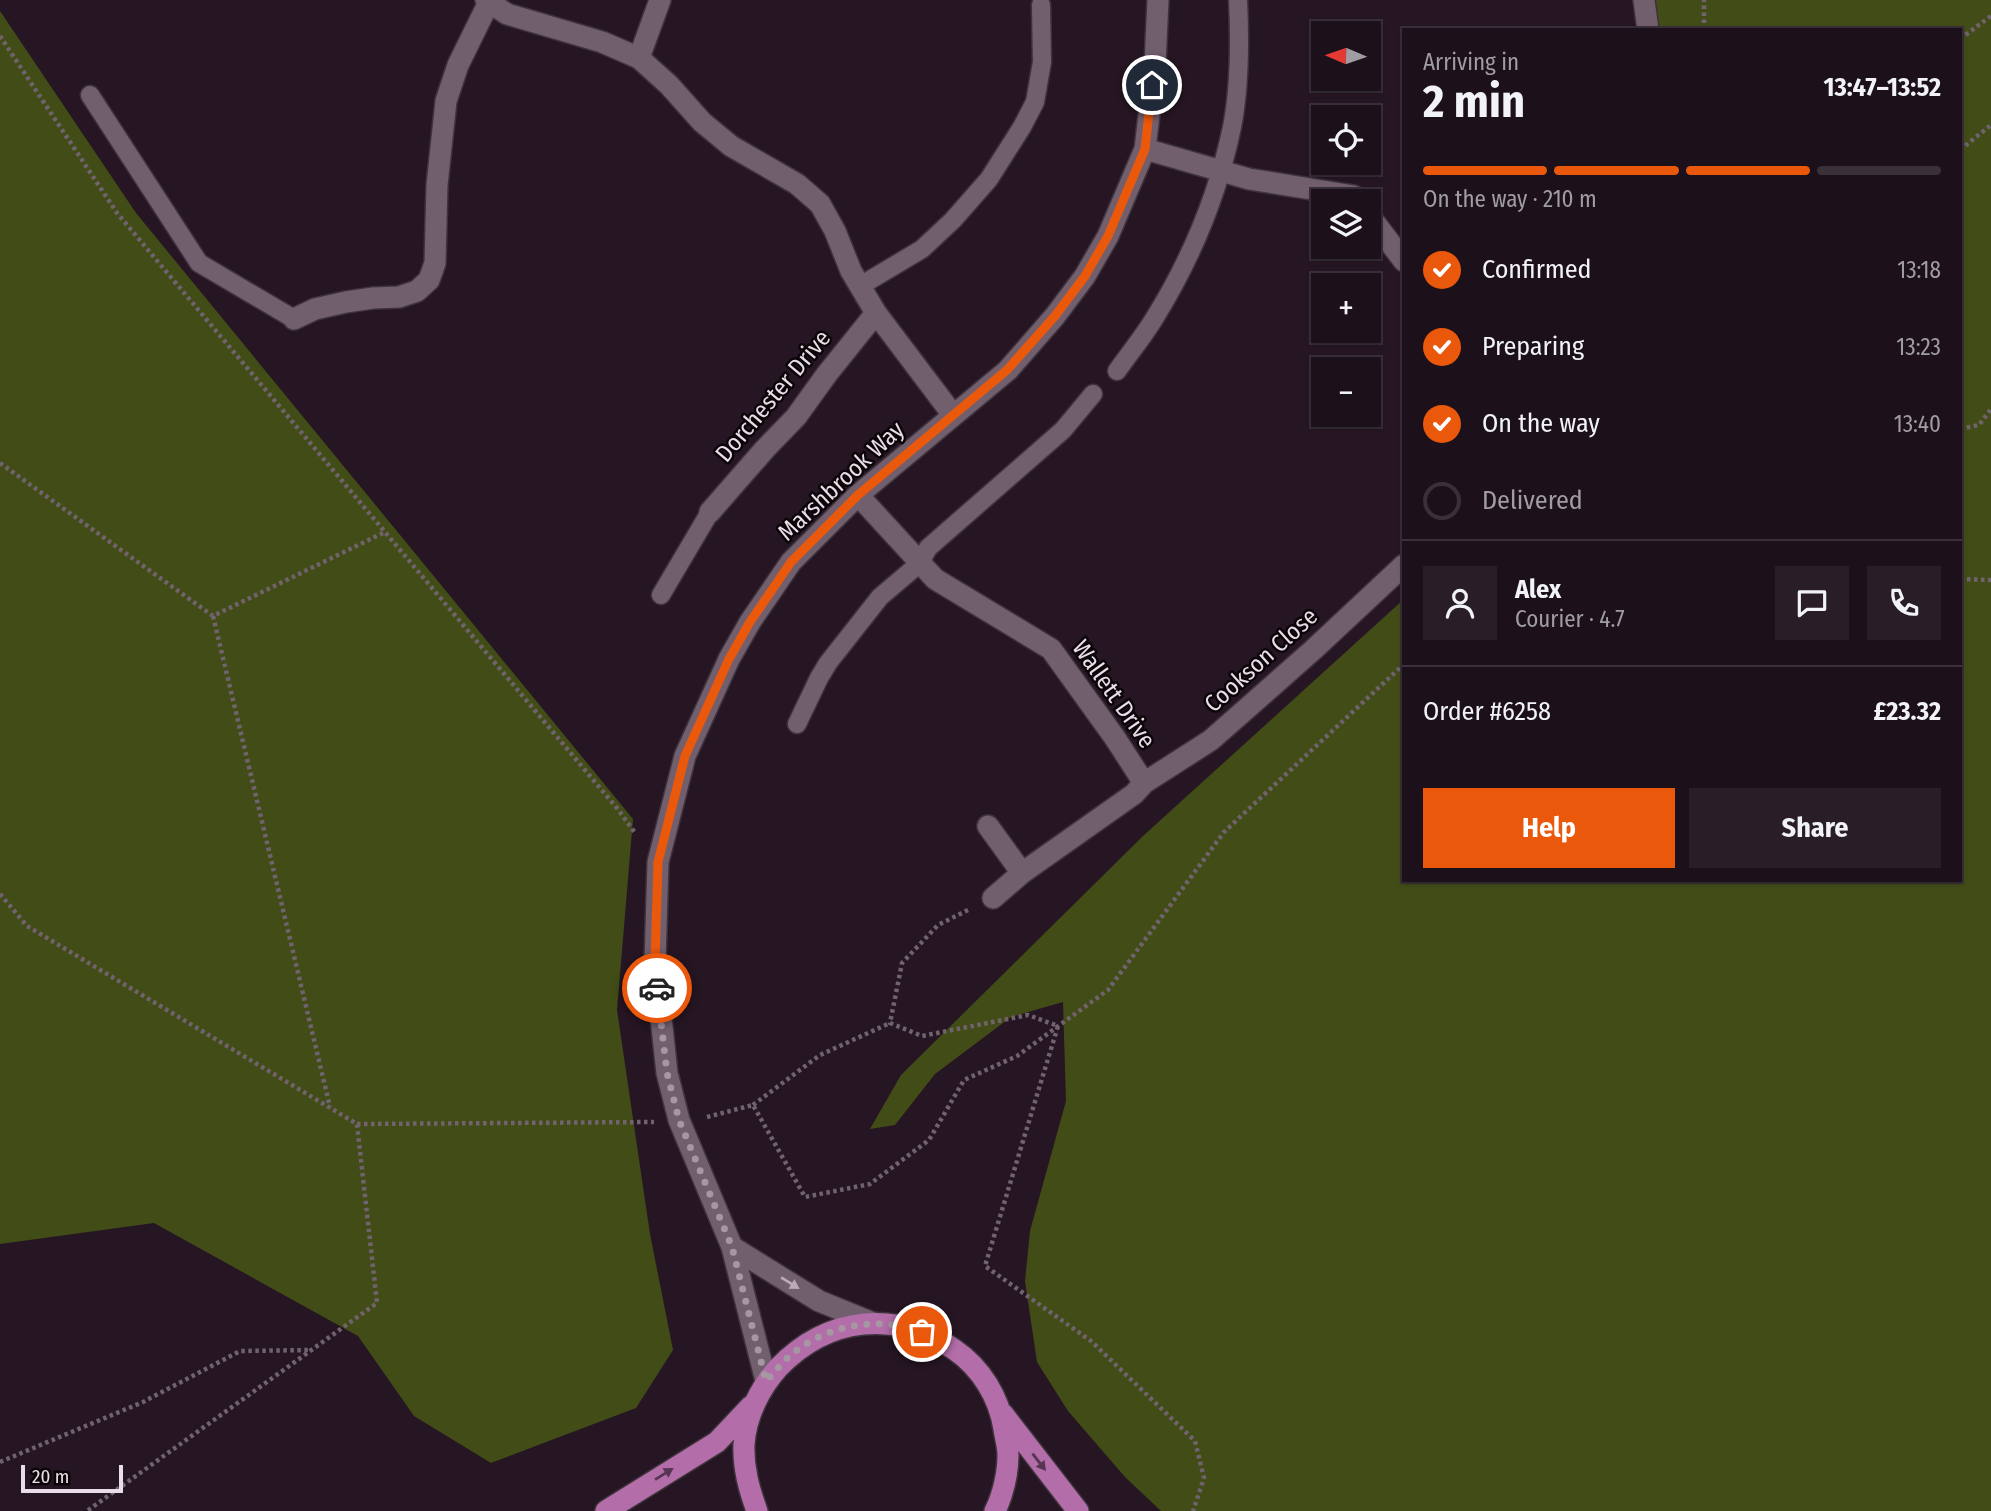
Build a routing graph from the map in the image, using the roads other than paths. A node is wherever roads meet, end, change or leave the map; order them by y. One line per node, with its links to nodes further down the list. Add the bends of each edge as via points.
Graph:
1 (660, 0): 8 (street)
2 (1158, 0): 10 (street, Marshbrook Way)
3 (1238, 0): 11 (lane, via 1236,95)
4 (1644, 0): 7 (street)
5 (488, 1): 8 (street, via 507,14); 17 (street, via 446,100 435,263 429,280 417,291 399,297 346,302)
6 (1041, 5): 15 (lane, via 1042,62 1035,102 989,179 922,248)
7 (1648, 28)
8 (639, 58): 15 (street, via 731,146 797,184 820,204)
9 (90, 95): 17 (lane, via 199,263)
10 (1145, 149): 11 (street); 20 (street, Marshbrook Way, via 1108,236 1085,276 1007,370)
11 (1221, 171): 12 (street); 18 (lane, via 1177,279)
12 (1311, 189)
13 (1381, 231): 14 (street)
14 (1402, 258)
15 (860, 286): 16 (street)
16 (876, 313): 20 (street); 22 (street, Dorchester Drive, via 796,417)
17 (294, 319)
18 (1117, 371)
19 (1093, 394): 23 (lane, via 1063,430 928,548)
20 (953, 415): 21 (street, Marshbrook Way)
21 (858, 495): 23 (street, Wallett Drive); 31 (street, Marshbrook Way, via 791,562 734,650 685,756 658,862 655,962 667,1073 679,1120)
22 (710, 512): 25 (lane)
23 (920, 563): 26 (lane, via 880,597 856,627 819,678); 27 (street, Wallett Drive, via 936,579 1051,649)
24 (1402, 567): 27 (street, Cookson Close, via 1211,740)
25 (661, 595)
26 (797, 724)
27 (1144, 783): 29 (street, Wallett Drive)
28 (988, 826): 29 (street)
29 (1022, 873): 30 (street, Wallett Drive)
30 (992, 898)
31 (732, 1247): 32 (street, one-way to 32, via 819,1301); 33 (street, Marshbrook Way)
32 (873, 1323): 33 (main road, via 831,1330 795,1351); 35 (main road, via 906,1326 956,1350 987,1382)
33 (766, 1381): 34 (main road)
34 (754, 1404): 36 (main road, one-way to 34, via 717,1442); 37 (main road, via 744,1443 747,1484)
35 (1001, 1412): 38 (main road, via 1008,1455 1002,1498); 39 (main road, one-way to 39)
36 (606, 1511)
37 (757, 1511)
38 (995, 1511)
39 (1078, 1511)

